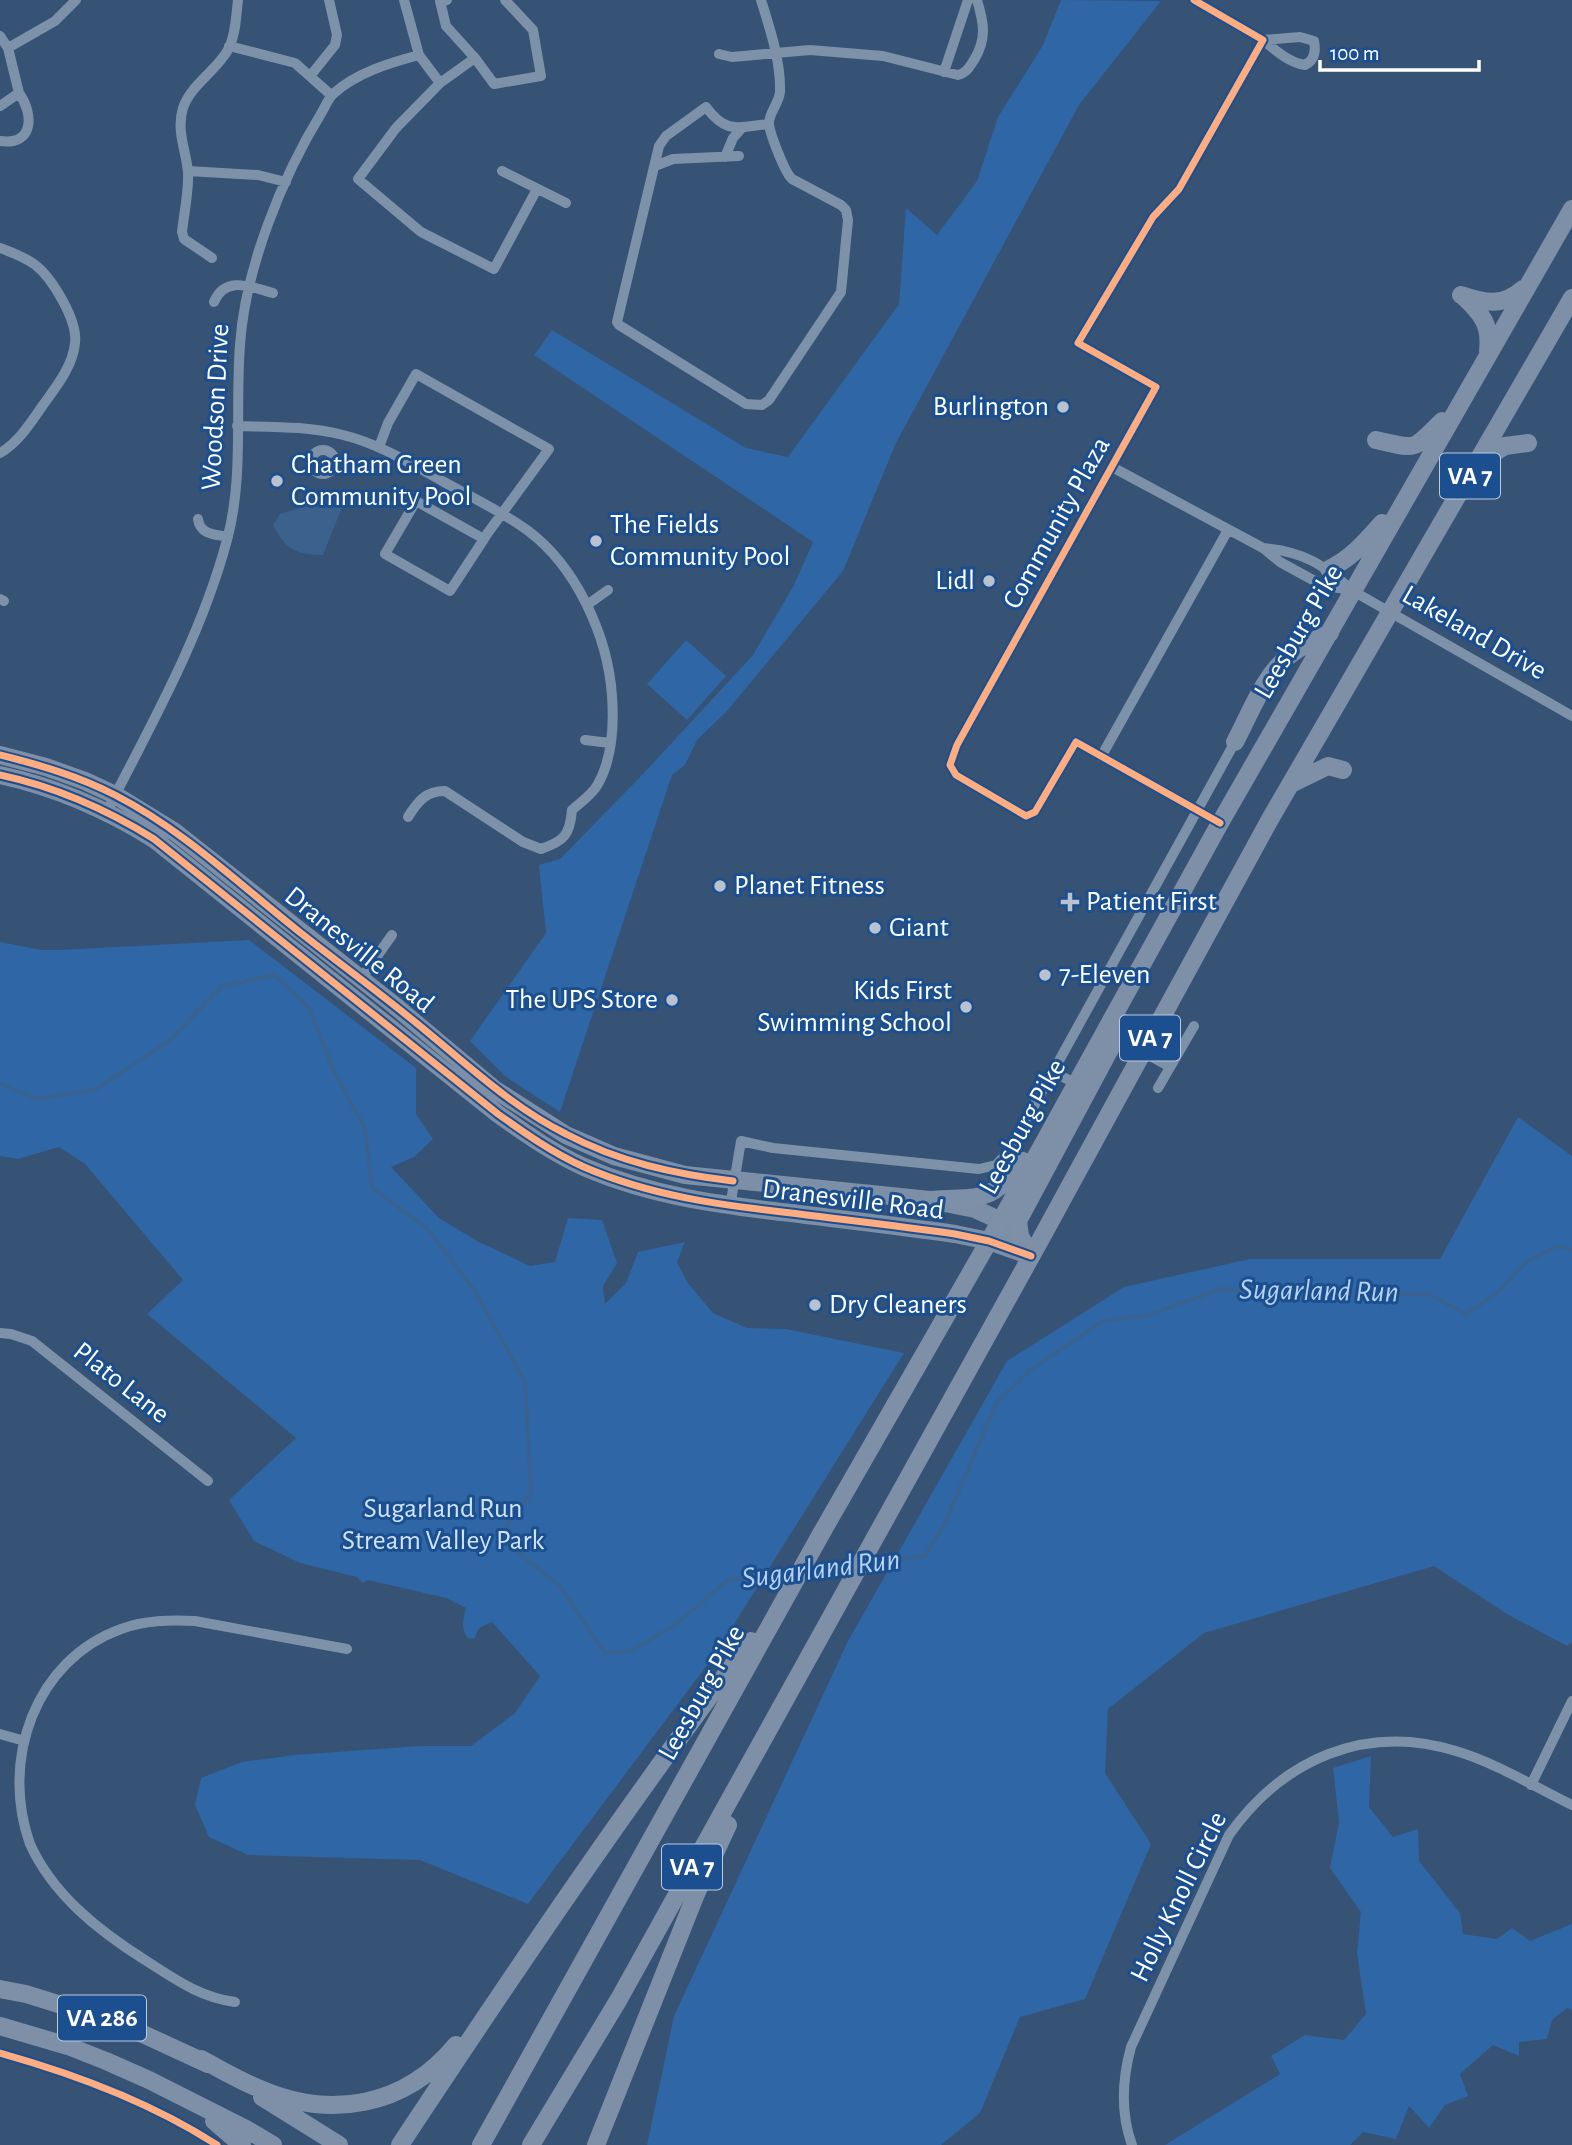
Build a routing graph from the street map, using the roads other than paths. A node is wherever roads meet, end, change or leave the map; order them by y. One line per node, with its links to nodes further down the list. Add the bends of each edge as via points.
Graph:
1 (76, 0): 13 (street, via 55,21)
2 (238, 0): 12 (street)
3 (329, 0): 19 (street, via 335,45)
4 (404, 0): 16 (street)
5 (447, 0): 17 (street, via 440,1 446,26)
6 (505, 0): 17 (street, via 533,30 541,76 494,85)
7 (761, 0): 14 (street)
8 (968, 0): 18 (street)
9 (977, 0): 18 (street, via 983,43 964,73)
10 (1194, 0): 53 (street, Community Plaza, via 1263,40 1179,189 1144,230 1077,343 1156,387)
11 (0, 36): 13 (street)
12 (229, 46): 19 (street, via 295,63); 30 (street, via 185,103 180,120)
13 (8, 48): 21 (street)
14 (775, 52): 15 (street); 18 (street, via 883,56); 24 (street, via 780,94)
15 (719, 54)
16 (419, 55): 20 (street); 22 (street, Woodson Drive, via 361,76)
17 (475, 58): 20 (street)
18 (944, 72)
19 (310, 75): 22 (street)
20 (440, 83): 33 (street, via 396,128 358,179 421,232 494,270)
21 (19, 93): 23 (street); 26 (street, via 28,108 29,126 21,137)
22 (331, 95): 32 (street, Woodson Drive, via 303,142)
23 (0, 106)
24 (769, 124): 25 (street); 29 (street, via 786,173 841,205 848,220 841,292 762,405 746,404 619,325)
25 (741, 129): 28 (street); 29 (street, via 726,127 706,107 666,136)
26 (0, 141)
27 (738, 156): 28 (street)
28 (725, 157): 29 (street, via 673,159)
29 (655, 166)
30 (188, 171): 32 (street, via 258,175); 37 (street, via 182,232 184,239)
31 (502, 171): 33 (street)
32 (286, 183): 39 (street, Woodson Drive)
33 (537, 189): 34 (street)
34 (566, 203)
35 (1572, 209): 38 (highway, Leesburg Pike / VA 7)
36 (0, 247): 51 (street, via 44,273 72,322 76,341 58,383 24,432)
37 (212, 258)
38 (1528, 284): 43 (highway, Leesburg Pike / VA 7); 43 (highway, via 1501,302 1461,295 1484,318)
39 (249, 286): 40 (street); 42 (street, via 223,287); 46 (street, Woodson Drive, via 240,342)
40 (273, 293)
41 (1572, 298): 45 (highway, VA 7)
42 (214, 302)
43 (1488, 354): 44 (highway, Leesburg Pike / VA 7)
44 (1457, 406): 48 (highway, via 1414,446); 54 (highway, Leesburg Pike / VA 7)
45 (1503, 419): 52 (highway, VA 7); 52 (highway, via 1528,443 1505,446)
46 (237, 426): 47 (street); 58 (street, Woodson Drive)
47 (327, 431): 49 (street); 50 (street)
48 (1376, 440)
49 (379, 447): 55 (street); 55 (street, via 416,374 549,449)
50 (326, 450)
51 (0, 453)
52 (1478, 462): 65 (highway, VA 7)
53 (1112, 467): 57 (street, Community Plaza); 72 (street, Community Plaza, via 950,765 956,775 1026,816 1035,812 1076,742)
54 (1407, 494): 61 (highway, via 1363,546); 63 (highway, Leesburg Pike / VA 7)
55 (502, 515): 59 (street); 64 (street, via 542,544)
56 (198, 519): 58 (street, via 203,531)
57 (1228, 530): 60 (street, Community Plaza); 72 (street)
58 (228, 537): 76 (street, Woodson Drive, via 182,662)
59 (484, 539): 59 (street, via 450,591 385,554 416,501)
60 (1263, 548): 61 (street, Community Plaza, via 1288,550); 63 (street, Community Plaza, via 1322,585)
61 (1329, 569): 63 (street, Community Plaza)
62 (608, 590): 64 (street)
63 (1353, 591): 65 (street, Lakeland Drive); 66 (highway, Leesburg Pike / VA 7)
64 (587, 605): 70 (street, via 601,639 611,684)
65 (1390, 610): 67 (street, Lakeland Drive); 75 (highway, VA 7)
66 (1330, 633): 69 (highway, via 1281,663); 79 (highway, Leesburg Pike / VA 7)
67 (1572, 716)
68 (585, 740): 70 (street)
69 (1234, 742): 77 (street)
70 (610, 743): 78 (street, via 597,786 572,810 570,828 558,843 541,849 523,842 445,791 423,796)
71 (0, 755): 76 (main road, Dranesville Road, via 46,767)
72 (1101, 757): 77 (street, Community Plaza)
73 (1343, 770): 75 (highway, via 1328,766)
74 (0, 775): 76 (main road, Dranesville Road)
75 (1291, 784): 84 (highway, VA 7)
76 (111, 803): 82 (main road, Dranesville Road, via 156,820 201,851); 92 (main road, Dranesville Road, via 438,1067 548,1149 621,1181)
77 (1198, 811): 79 (street, Community Plaza); 86 (street)
78 (408, 817)
79 (1220, 823): 80 (highway, Leesburg Pike / VA 7)
80 (1165, 924): 87 (highway, Leesburg Pike / VA 7); 95 (highway, via 1136,998 1018,1221)
81 (392, 935): 82 (street)
82 (361, 979): 90 (main road, Dranesville Road, via 494,1088 566,1135 664,1171)
83 (1194, 1026): 85 (street)
84 (1143, 1052): 85 (street); 95 (highway, VA 7)
85 (1170, 1068): 88 (street)
86 (1053, 1072): 87 (street); 90 (street, via 996,1166 979,1169 773,1149 741,1141)
87 (1077, 1084): 89 (highway, Leesburg Pike / VA 7)
88 (1158, 1088)
89 (1061, 1111): 91 (highway, via 997,1191 981,1197); 93 (highway, Leesburg Pike / VA 7)
90 (733, 1181): 91 (main road, Dranesville Road); 92 (street)
91 (930, 1200): 93 (main road, Dranesville Road, via 975,1209)
92 (730, 1207): 94 (main road, Dranesville Road)
93 (1001, 1221): 94 (highway, Leesburg Pike / VA 7); 95 (main road, Dranesville Road)
94 (989, 1241): 95 (main road, Dranesville Road); 98 (highway, Leesburg Pike / VA 7)
95 (1031, 1256): 99 (highway, VA 7)
96 (0, 1333): 97 (street, Plato Lane, via 32,1341)
97 (208, 1481)
98 (789, 1591): 106 (highway); 117 (highway, Leesburg Pike / VA 7)
99 (815, 1644): 112 (highway, via 696,1894); 118 (highway, VA 7, via 618,1999)
100 (347, 1649): 103 (street, via 195,1621 140,1623 102,1637 57,1673 34,1705)
101 (1572, 1701): 104 (street)
102 (0, 1734): 103 (street)
103 (21, 1740): 108 (street, via 17,1784 24,1826 59,1888 117,1942 198,1993)
104 (1531, 1785): 105 (street, Holly Knoll Circle); 121 (street, Holly Knoll Circle, via 1457,1751 1381,1742 1310,1761 1258,1799 1221,1850 1131,2047 1123,2101)
105 (1572, 1805)
106 (516, 1968): 110 (highway, via 446,2057 404,2089 375,2100 337,2105 298,2101 258,2089); 116 (highway)
107 (0, 1989): 110 (highway, VA 286, via 120,2023)
108 (235, 2003)
109 (0, 2026): 111 (highway, VA 286, via 68,2046)
110 (201, 2059): 115 (highway, VA 286)
111 (180, 2096): 113 (highway); 114 (highway, VA 286)
112 (615, 2097): 119 (highway); 120 (highway)
113 (242, 2145)
114 (273, 2145)
115 (339, 2145)
116 (400, 2145)
117 (481, 2145)
118 (531, 2145)
119 (596, 2145)
120 (604, 2145)
121 (1132, 2145)

